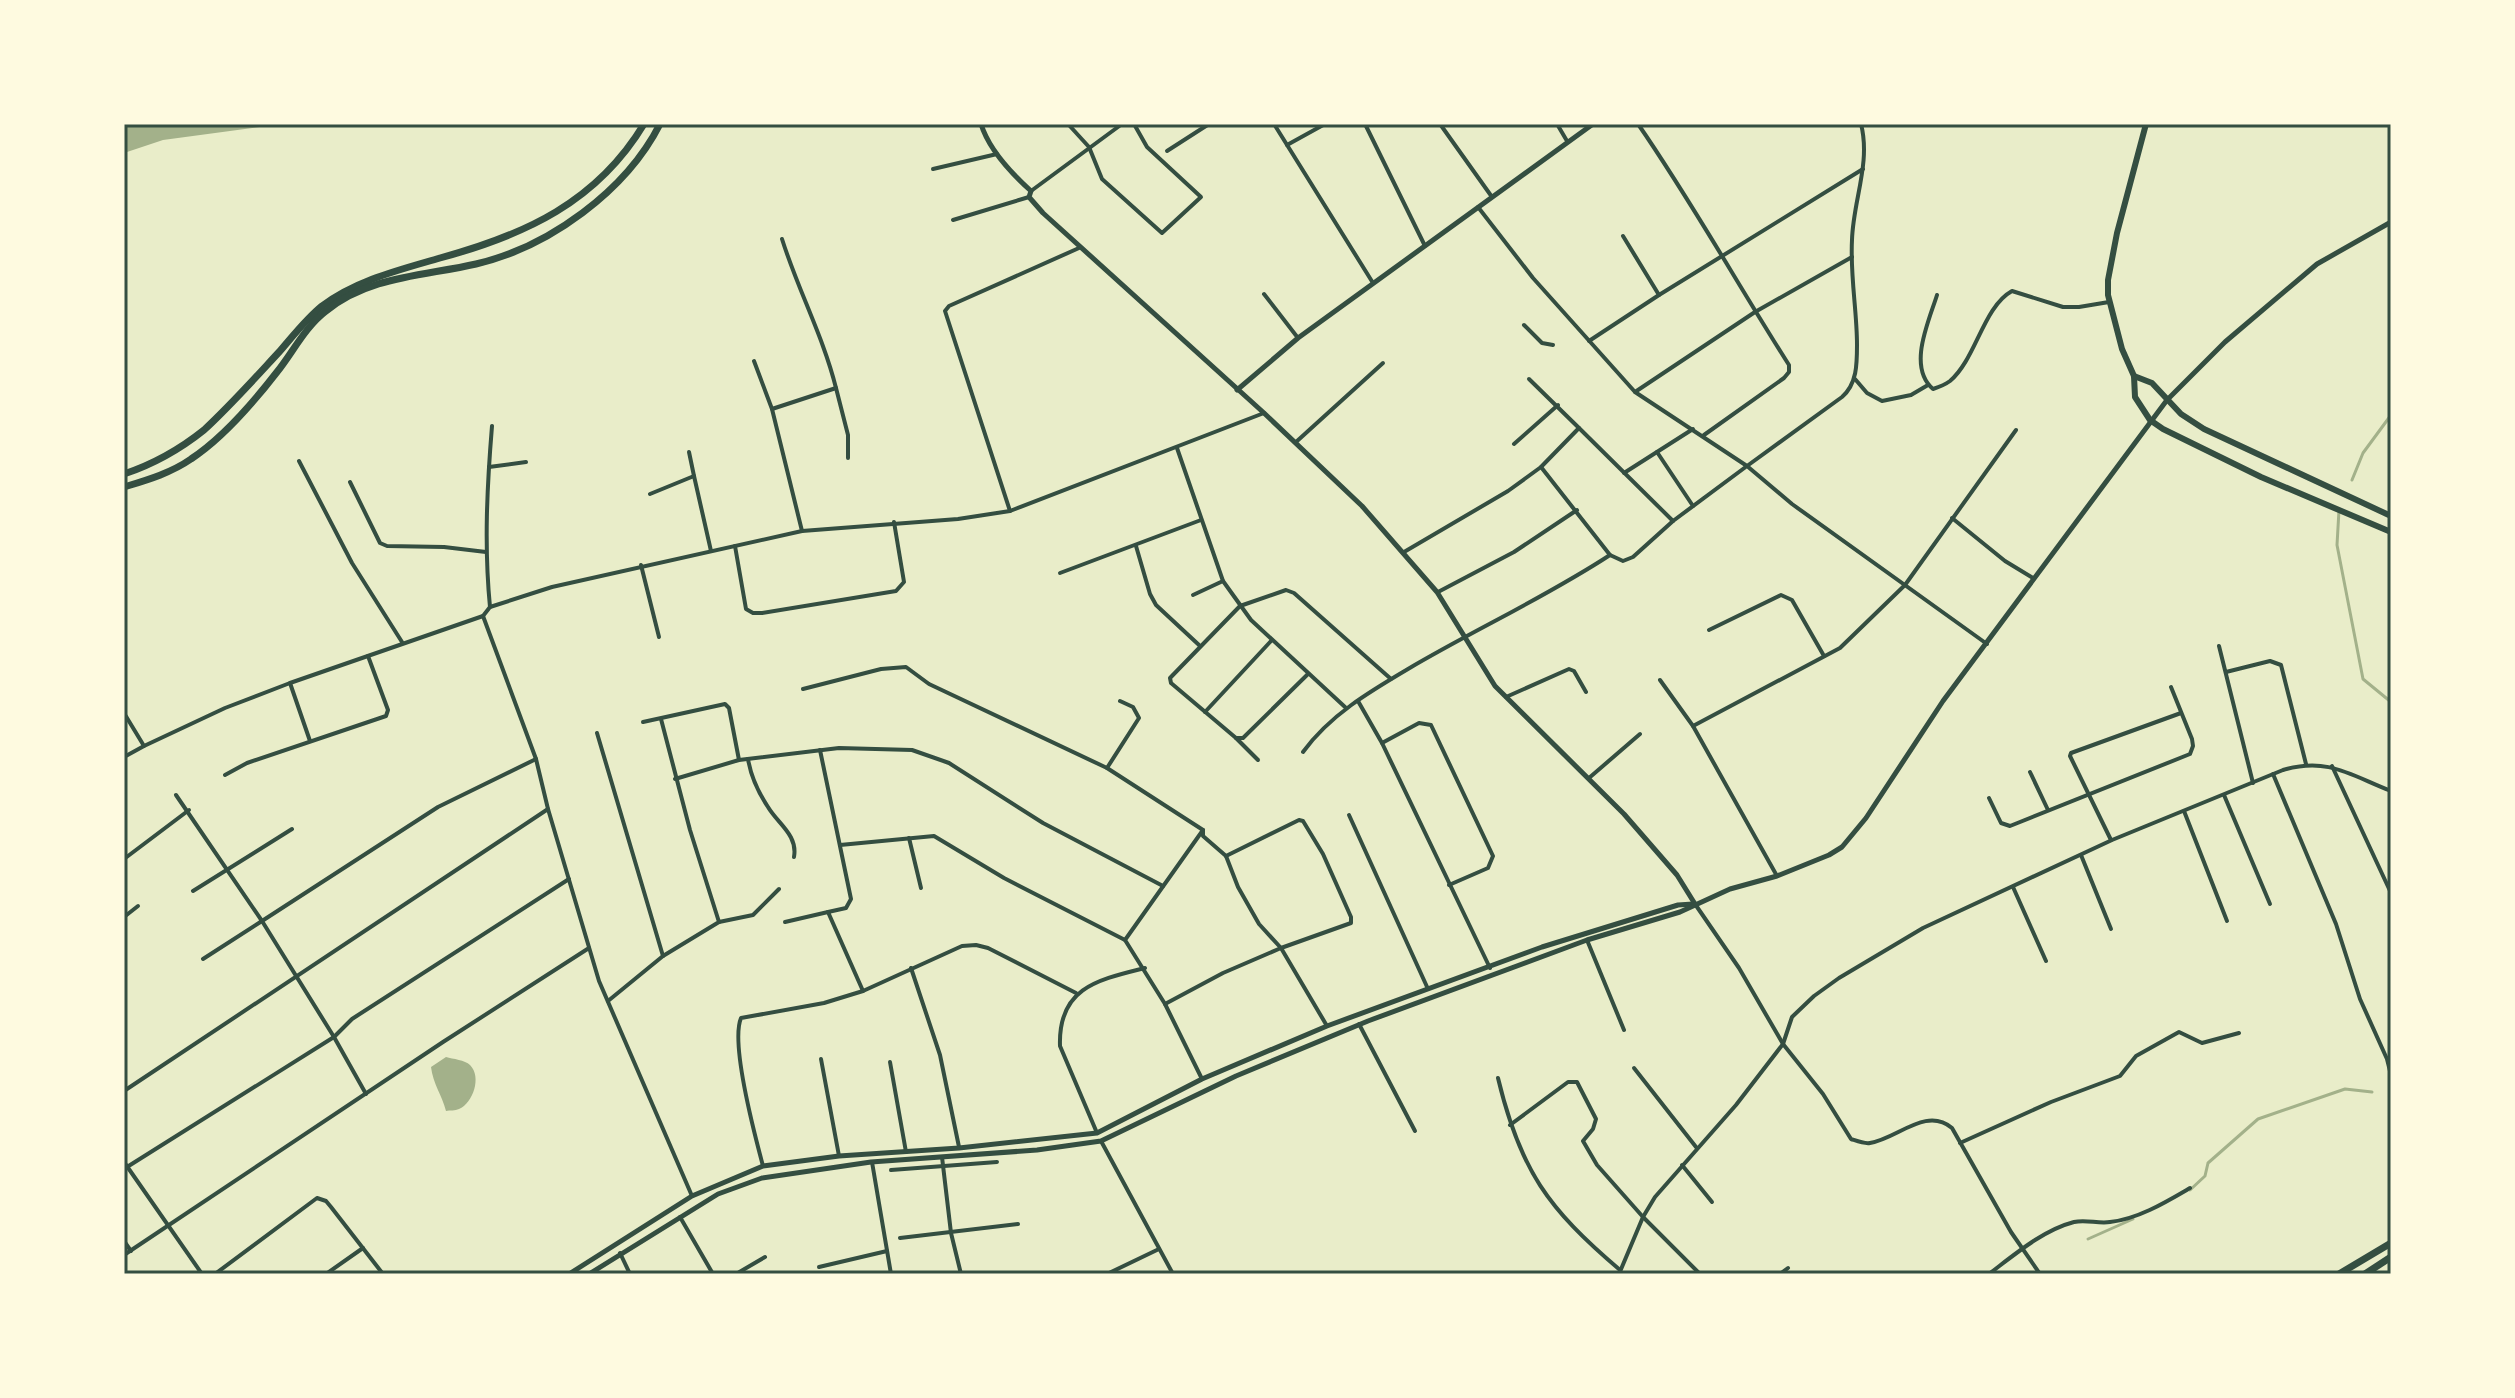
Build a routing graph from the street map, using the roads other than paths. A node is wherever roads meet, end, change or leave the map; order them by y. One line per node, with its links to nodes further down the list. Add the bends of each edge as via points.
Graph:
1 (644, 124): 35 (main road, via 615,163 562,210 509,237)
2 (660, 124): 35 (main road, via 644,152 606,192 536,241 479,263)
3 (981, 124): 21 (street)
4 (1068, 124): 19 (street)
5 (1122, 124): 19 (street)
6 (1134, 124): 19 (street, via 1147,147 1201,197 1162,233 1102,179)
7 (1209, 124): 20 (street)
8 (1274, 124): 18 (street)
9 (1325, 124): 18 (street)
10 (1365, 124): 31 (street)
11 (1440, 124): 25 (street)
12 (1557, 124): 17 (street)
13 (1593, 124): 17 (street)
14 (1638, 124): 33 (street)
15 (1861, 124): 23 (street)
16 (2146, 124): 40 (main road, via 2117,233)
17 (1567, 141): 25 (street)
18 (1287, 145): 36 (street)
19 (1089, 147): 24 (street)
20 (1167, 151)
21 (997, 154): 22 (street); 24 (street)
22 (933, 169)
23 (1863, 169): 33 (street); 34 (street)
24 (1030, 194): 27 (street); 32 (street)
25 (1492, 197): 26 (street)
26 (1478, 206): 31 (street); 45 (street)
27 (953, 220)
28 (2391, 222): 56 (street, via 2317,264 2225,342)
29 (1623, 236): 38 (street)
30 (782, 239): 53 (street)
31 (1425, 246): 36 (street)
32 (1079, 248): 54 (street); 85 (street, via 945,311)
33 (1721, 257): 38 (street); 42 (street)
34 (1852, 257): 42 (street); 51 (street)
35 (374, 281): 41 (main road)
36 (1373, 283): 44 (street)
37 (1264, 294): 44 (street)
38 (1659, 295): 45 (street)
39 (1937, 295): 52 (street, via 1920,351)
40 (2109, 302): 49 (main road); 52 (street, via 2063,307 2012,291 1997,305 1949,382 1933,389)
41 (324, 309): 78 (main road, via 204,430 181,448); 81 (main road, via 276,374 216,439 191,459)
42 (1755, 312): 55 (street); 65 (street, via 1789,372)
43 (1524, 325): 46 (street, via 1542,343)
44 (1298, 338): 54 (street)
45 (1589, 341): 55 (street)
46 (1553, 345)
47 (754, 361): 58 (street)
48 (1383, 363): 66 (street)
49 (2134, 376): 56 (main road, via 2152,383); 60 (main road, via 2135,397)
50 (1529, 379): 57 (street)
51 (1854, 379): 52 (street, via 1882,401); 74 (street, via 1842,397)
52 (1928, 385)
53 (836, 388): 58 (street); 71 (street)
54 (1237, 390): 59 (street)
55 (1635, 392): 63 (street)
56 (2167, 400): 60 (street); 86 (main road, via 2204,429)
57 (1558, 405): 62 (street); 67 (street)
58 (772, 409): 91 (street)
59 (1264, 413): 66 (street); 68 (street)
60 (2150, 420): 92 (main road, via 2261,477); 101 (street)
61 (492, 426): 75 (street)
62 (1579, 428): 76 (street); 77 (street)
63 (1693, 429): 65 (street); 70 (street)
64 (2016, 430): 87 (street)
65 (1704, 435): 74 (street)
66 (1296, 442): 97 (street)
67 (1514, 444)
68 (1177, 448): 85 (street); 88 (street)
69 (689, 452): 79 (street)
70 (1657, 452): 77 (street); 83 (street)
71 (848, 458)
72 (299, 461): 113 (street, via 378,609)
73 (526, 462): 75 (street)
74 (1747, 466): 83 (street); 103 (street)
75 (489, 467): 96 (street)
76 (1541, 467): 84 (street); 97 (street)
77 (1624, 473): 89 (street)
78 (124, 474)
79 (694, 476): 82 (street); 95 (street)
80 (350, 482): 96 (street, via 380,543)
81 (124, 487)
82 (650, 494)
83 (1693, 506): 89 (street)
84 (1577, 510): 98 (street); 104 (street, via 1514,552)
85 (1010, 511): 90 (street)
86 (2391, 516)
87 (1952, 518): 101 (street); 103 (street)
88 (1201, 520): 94 (street); 102 (street)
89 (1673, 521): 98 (street, via 1633,557 1623,561)
90 (894, 522): 91 (street); 93 (street, via 904,582 896,591 762,613 746,609)
91 (802, 531): 93 (street)
92 (2391, 532)
93 (735, 546): 95 (street)
94 (1136, 546): 100 (street); 115 (street, via 1156,605)
95 (711, 551): 99 (street)
96 (486, 552): 107 (street)
97 (1404, 552): 104 (street)
98 (1610, 555): 110 (street)
99 (641, 565): 107 (street); 111 (street)
100 (1060, 573)
101 (2033, 578): 114 (street)
102 (1223, 581): 105 (street); 106 (street)
103 (1905, 585): 114 (street); 118 (street)
104 (1437, 592): 110 (street)
105 (1193, 595)
106 (1240, 606): 112 (street); 115 (street); 121 (street, via 1276,591 1294,593)
107 (490, 607): 108 (street)
108 (483, 616): 113 (street); 146 (street)
109 (1709, 630): 118 (street, via 1785,595)
110 (1464, 636): 121 (street); 127 (street)
111 (659, 637)
112 (1271, 641): 120 (street); 131 (street)
113 (402, 642): 117 (street)
114 (1987, 644): 179 (street, via 1851,838 1829,855)
115 (1199, 645): 131 (street, via 1170,678)
116 (2219, 646): 119 (street)
117 (368, 656): 123 (street); 140 (street, via 388,713)
118 (1824, 657): 136 (street)
119 (2226, 672): 150 (street, via 2270,661 2281,665); 158 (street)
120 (1308, 674): 130 (street); 139 (street, via 1250,734)
121 (1391, 679): 129 (street)
122 (1660, 680): 136 (street)
123 (290, 683): 140 (street); 142 (street)
124 (2171, 687): 133 (street)
125 (803, 689): 152 (street, via 906,667 929,684)
126 (1586, 692): 127 (street, via 1569,669)
127 (1506, 697): 156 (street)
128 (1120, 701): 152 (street, via 1133,707 1139,718)
129 (1358, 701): 130 (street); 141 (street)
130 (1345, 707): 144 (street)
131 (1205, 712): 139 (street)
132 (124, 713): 142 (street)
133 (2181, 713): 160 (street, via 2193,746 2190,754); 160 (street, via 2073,751 2070,756)
134 (661, 719): 135 (street); 148 (street, via 725,704); 157 (street)
135 (643, 722)
136 (1693, 726): 179 (street)
137 (597, 733): 202 (street)
138 (1640, 734): 156 (street)
139 (1236, 738): 149 (street)
140 (311, 741): 155 (street)
141 (1382, 743): 181 (street); 181 (street, via 1419,723 1431,725 1493,856 1488,868)
142 (144, 746): 145 (street)
143 (820, 750): 147 (street); 173 (street); 182 (street, via 929,754 1043,823)
144 (1303, 752)
145 (124, 757)
146 (536, 759): 164 (street); 193 (street, via 438,807)
147 (748, 759): 148 (street); 176 (street, via 767,806 792,839)
148 (739, 760): 157 (street)
149 (1258, 760)
150 (2306, 764): 151 (street); 154 (street)
151 (2332, 766): 159 (street); 187 (street)
152 (1107, 768): 170 (street)
153 (2030, 772): 166 (street)
154 (2273, 774): 158 (street); 221 (street, via 2336,924 2360,999)
155 (225, 775)
156 (1589, 778): 188 (street, via 1677,875)
157 (675, 779): 195 (street)
158 (2253, 783): 162 (street)
159 (2391, 791)
160 (2087, 794): 166 (street); 172 (street)
161 (176, 795): 165 (street)
162 (2224, 795): 167 (street); 189 (street)
163 (1989, 798): 166 (street, via 2006,826)
164 (548, 809): 180 (street); 208 (street)
165 (189, 810): 177 (street); 178 (street)
166 (2048, 810)
167 (2184, 811): 172 (street); 194 (street)
168 (1349, 815): 209 (street)
169 (292, 829): 178 (street)
170 (1203, 830): 175 (street); 182 (street)
171 (909, 838): 173 (street); 184 (street); 198 (street, via 934,836)
172 (2112, 840): 174 (street)
173 (840, 845): 191 (street, via 851,899 846,908)
174 (2081, 855): 183 (street); 197 (street)
175 (1226, 856): 201 (street, via 1259,924); 201 (street, via 1299,820 1323,854 1351,921)
176 (794, 857)
177 (124, 859)
178 (228, 869): 186 (street); 193 (street)
179 (1777, 876): 188 (street)
180 (569, 879): 200 (street); 218 (street, via 352,1019)
181 (1449, 885): 207 (street)
182 (1163, 886): 198 (street)
183 (2013, 887): 204 (street); 219 (street, via 1923,928 1839,978 1792,1017)
184 (921, 888)
185 (779, 889): 195 (street, via 753,915)
186 (193, 891)
187 (2391, 893)
188 (1695, 904): 199 (street); 207 (street, via 1574,937); 219 (street)
189 (2270, 904)
190 (138, 906): 192 (street)
191 (828, 912): 196 (street); 210 (street)
192 (124, 917)
193 (262, 921): 203 (street); 208 (street)
194 (2227, 921)
195 (719, 922): 202 (street)
196 (785, 922)
197 (2111, 929)
198 (1125, 940): 206 (street)
199 (1587, 940): 214 (street); 216 (street)
200 (590, 947): 212 (street); 230 (street)
201 (1281, 948): 213 (street); 215 (street)
202 (663, 956): 212 (street)
203 (203, 959)
204 (2046, 961)
205 (911, 968): 210 (street); 211 (street, via 976,945); 237 (street, via 940,1055)
206 (1145, 968): 211 (street); 213 (street)
207 (1490, 968): 209 (street)
208 (296, 978): 218 (street); 229 (street)
209 (1428, 989): 215 (street)
210 (863, 991): 246 (street, via 745,1016 739,1022 744,1089)
211 (1076, 993): 233 (street, via 1065,1012 1060,1046)
212 (608, 1001): 249 (street)
213 (1165, 1004): 228 (street)
214 (1359, 1024): 226 (street); 232 (street)
215 (1327, 1026): 223 (street)
216 (1624, 1030)
217 (2239, 1033): 235 (street, via 2202,1043 2179,1032 2136,1056 2120,1076)
218 (334, 1037): 230 (street); 243 (street)
219 (1783, 1044): 235 (street, via 1851,1139 1868,1144 1939,1119); 236 (street)
220 (821, 1059): 239 (street)
221 (2389, 1059): 225 (street)
222 (890, 1062): 238 (street)
223 (1232, 1066): 226 (street); 228 (street)
224 (1634, 1068): 236 (street)
225 (2391, 1075)
226 (1236, 1076): 234 (street)
227 (1498, 1078): 231 (street)
228 (1202, 1079): 233 (street)
229 (124, 1091)
230 (366, 1094): 254 (street)
231 (1510, 1125): 252 (street, via 1568,1082 1577,1082 1596,1119 1583,1141 1585,1147); 270 (street, via 1551,1205)
232 (1415, 1131)
233 (1097, 1133): 237 (street)
234 (1101, 1141): 240 (street); 260 (street)
235 (1960, 1143): 261 (street)
236 (1696, 1147): 245 (street)
237 (959, 1148): 238 (street)
238 (906, 1152): 239 (street)
239 (839, 1156): 246 (street)
240 (942, 1157): 241 (street); 244 (street)
241 (871, 1162): 251 (street, via 762,1178 718,1194); 263 (street)
242 (997, 1162): 244 (street)
243 (126, 1165): 254 (street)
244 (943, 1165): 247 (street); 255 (street)
245 (1682, 1165): 250 (street); 252 (street)
246 (763, 1166): 249 (street)
247 (891, 1170)
248 (2190, 1188): 261 (street, via 2113,1222 2071,1223)
249 (692, 1196): 275 (street)
250 (1712, 1202)
251 (680, 1217): 264 (street); 278 (street)
252 (1643, 1217): 270 (street); 284 (street)
253 (1018, 1224): 255 (street)
254 (168, 1226): 262 (street); 271 (street)
255 (951, 1233): 256 (street); 281 (street)
256 (900, 1238)
257 (124, 1241): 262 (street)
258 (2391, 1243): 288 (main road)
259 (363, 1248): 272 (street, via 331,1207 317,1198); 273 (street); 274 (street)
260 (1159, 1249): 282 (street); 283 (street)
261 (2023, 1249): 286 (street); 287 (street)
262 (131, 1251): 265 (street)
263 (887, 1251): 268 (street); 280 (street)
264 (620, 1253): 276 (street); 277 (street)
265 (124, 1255)
266 (765, 1257): 279 (street)
267 (2391, 1257): 289 (main road)
268 (819, 1267)
269 (1788, 1268): 285 (street)
270 (1620, 1272)
271 (202, 1274)
272 (215, 1274)
273 (326, 1274)
274 (383, 1274)
275 (569, 1274)
276 (589, 1274)
277 (630, 1274)
278 (713, 1274)
279 (736, 1274)
280 (891, 1274)
281 (961, 1274)
282 (1107, 1274)
283 (1173, 1274)
284 (1700, 1274)
285 (1780, 1274)
286 (1989, 1274)
287 (2040, 1274)
288 (2339, 1274)
289 (2365, 1274)

